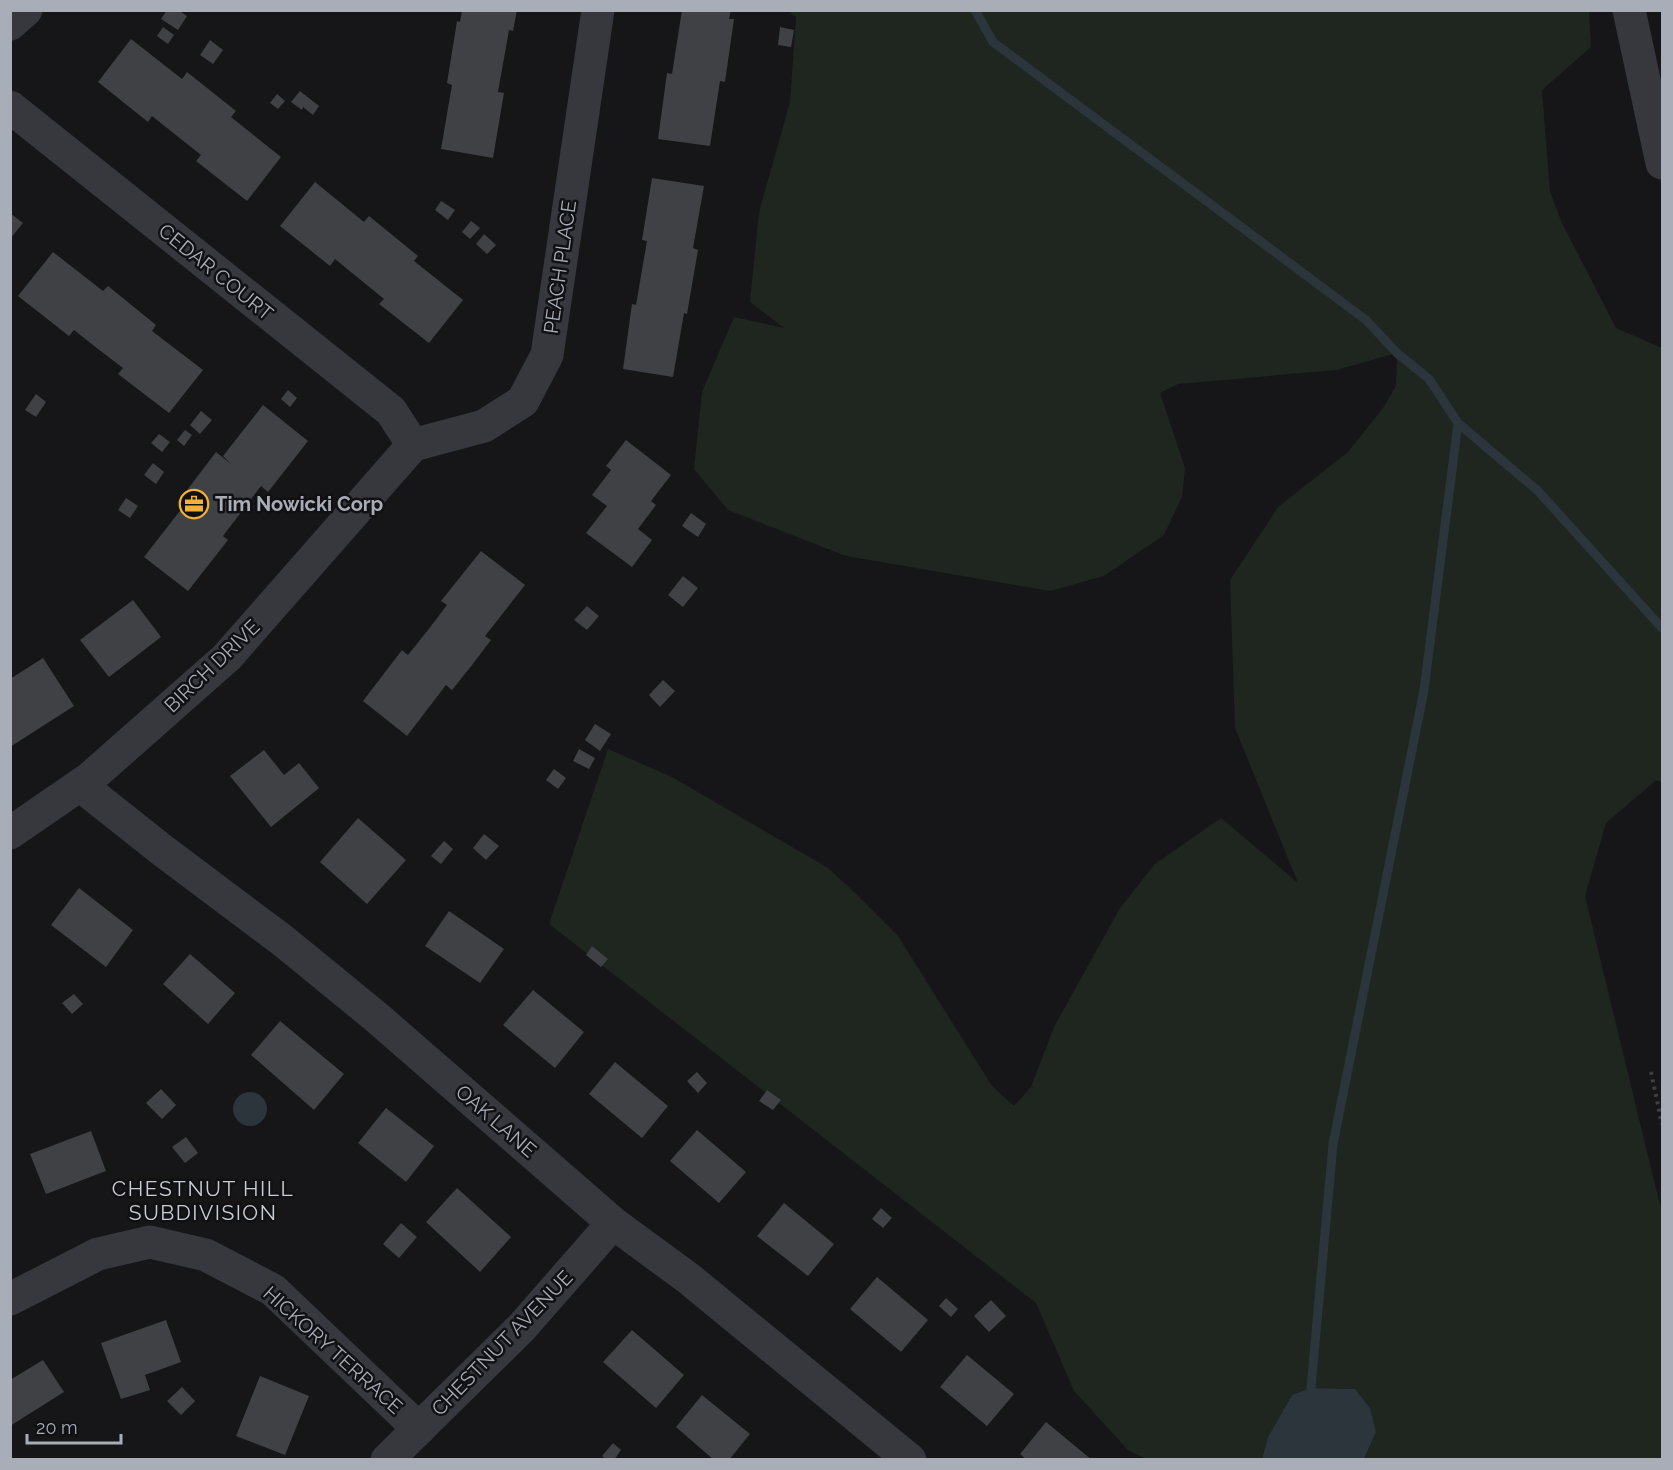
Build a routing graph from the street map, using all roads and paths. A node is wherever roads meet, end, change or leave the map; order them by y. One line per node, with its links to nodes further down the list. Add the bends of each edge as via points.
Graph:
1 (26, 10): 4 (street)
2 (598, 10): 7 (street, PEACH PLACE, via 547,355 523,401 484,426)
3 (1629, 10): 6 (street)
4 (10, 24)
5 (10, 107): 7 (street, CEDAR COURT, via 391,411)
6 (1662, 163)
7 (413, 445): 8 (street, BIRCH DRIVE, via 227,657)
8 (80, 785): 9 (street, BIRCH DRIVE); 12 (street, OAK LANE, via 375,1016)
9 (10, 833)
10 (1651, 1072): 11 (path)
11 (1662, 1124)
12 (614, 1223): 14 (street, CHESTNUT AVENUE, via 522,1327); 16 (street, OAK LANE, via 688,1278)
13 (10, 1299): 14 (street, HICKORY TERRACE, via 98,1254 150,1242 206,1255 273,1290)
14 (419, 1429): 15 (street, CHESTNUT AVENUE)
15 (387, 1460)
16 (910, 1460)

